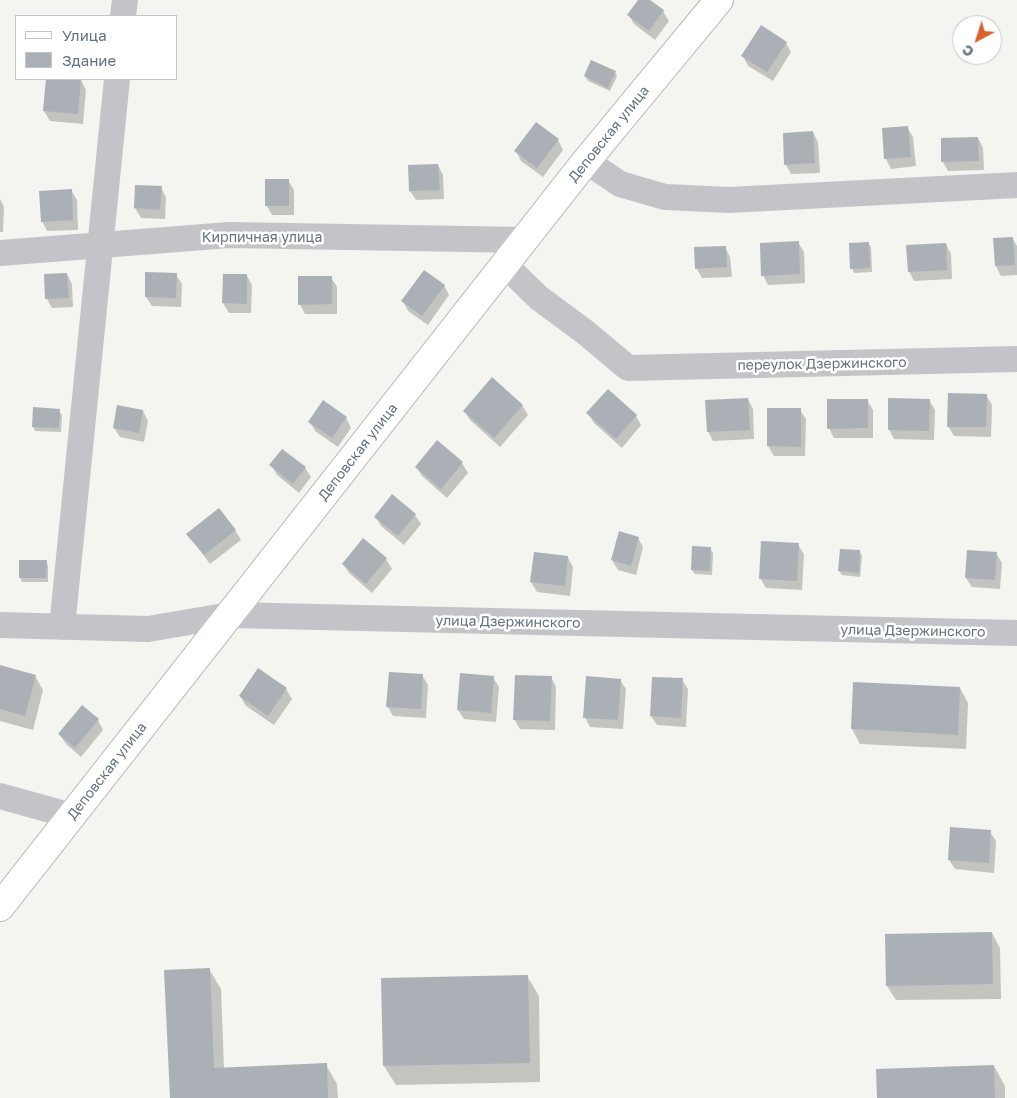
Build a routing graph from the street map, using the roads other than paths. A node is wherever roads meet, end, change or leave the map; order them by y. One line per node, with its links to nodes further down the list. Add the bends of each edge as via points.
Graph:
1 (125, 0): 3 (street)
2 (719, 0): 5 (street, Деповская улица)
3 (123, 15)
4 (117, 80): 8 (street)
5 (586, 161): 6 (street, via 620,184 665,197 729,200); 7 (street, Деповская улица)
6 (1017, 185)
7 (525, 240): 8 (street, Кирпичная улица, via 229,235); 10 (street, Деповская улица)
8 (100, 245): 9 (street, Кирпичная улица); 14 (street)
9 (0, 253)
10 (505, 265): 11 (street, переулок Дзержинского, via 539,298 628,368); 12 (street, Деповская улица)
11 (1017, 359)
12 (230, 615): 14 (street, улица Дзержинского, via 148,629); 15 (street, улица Дзержинского); 17 (street, Деповская улица)
13 (0, 625): 14 (street, улица Дзержинского)
14 (62, 627)
15 (1017, 633)
16 (0, 796): 17 (street)
17 (72, 816): 18 (street, Деповская улица)
18 (0, 907)

